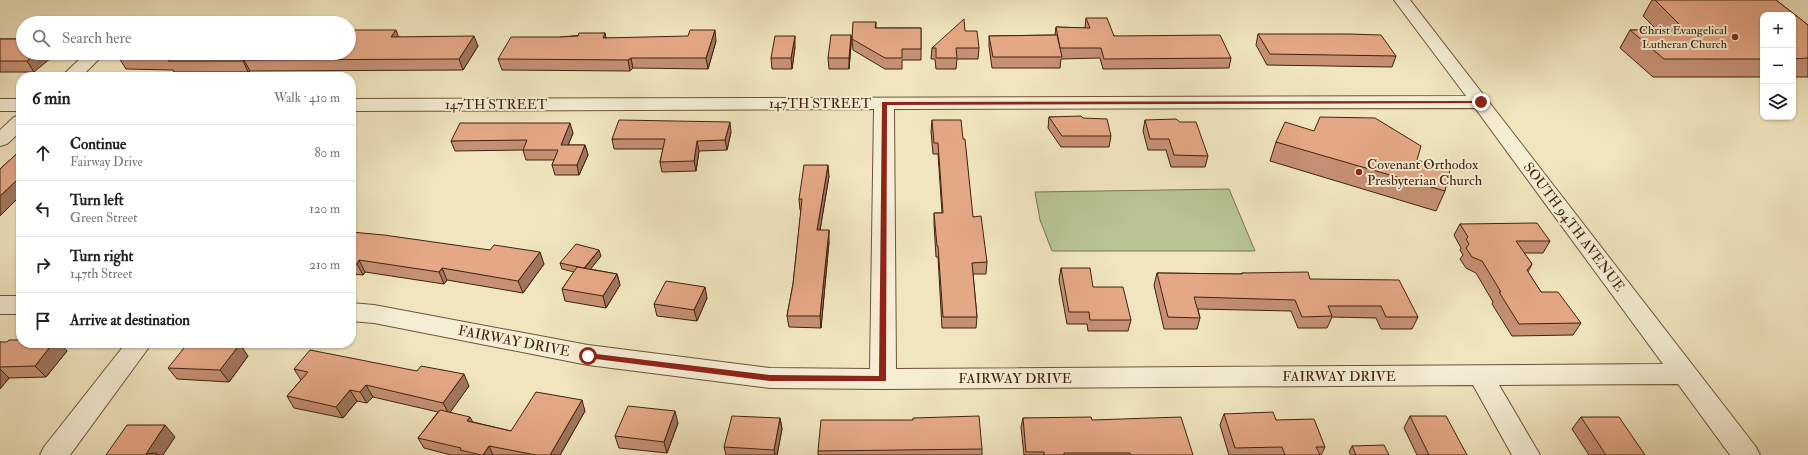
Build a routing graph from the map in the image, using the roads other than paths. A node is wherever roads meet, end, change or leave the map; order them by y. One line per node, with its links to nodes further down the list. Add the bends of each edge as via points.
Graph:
1 (1402, 0): 4 (street, SOUTH 94TH AVENUE)
2 (88, 60): 3 (street)
3 (75, 72)
4 (1481, 102): 5 (street, 147TH STREET); 15 (street, SOUTH 94TH AVENUE)
5 (884, 103): 6 (street, 147TH STREET); 17 (street)
6 (356, 104)
7 (0, 105): 8 (street)
8 (16, 105)
9 (16, 126): 10 (street)
10 (0, 140)
11 (0, 305): 12 (street)
12 (16, 305)
13 (356, 312): 17 (street, FAIRWAY DRIVE, via 588,356 770,378)
14 (136, 348): 18 (street)
15 (1684, 374): 16 (street, FAIRWAY DRIVE); 20 (street, SOUTH 94TH AVENUE)
16 (1480, 375): 17 (street, FAIRWAY DRIVE); 19 (street)
17 (883, 379)
18 (54, 455)
19 (1526, 455)
20 (1746, 455)

